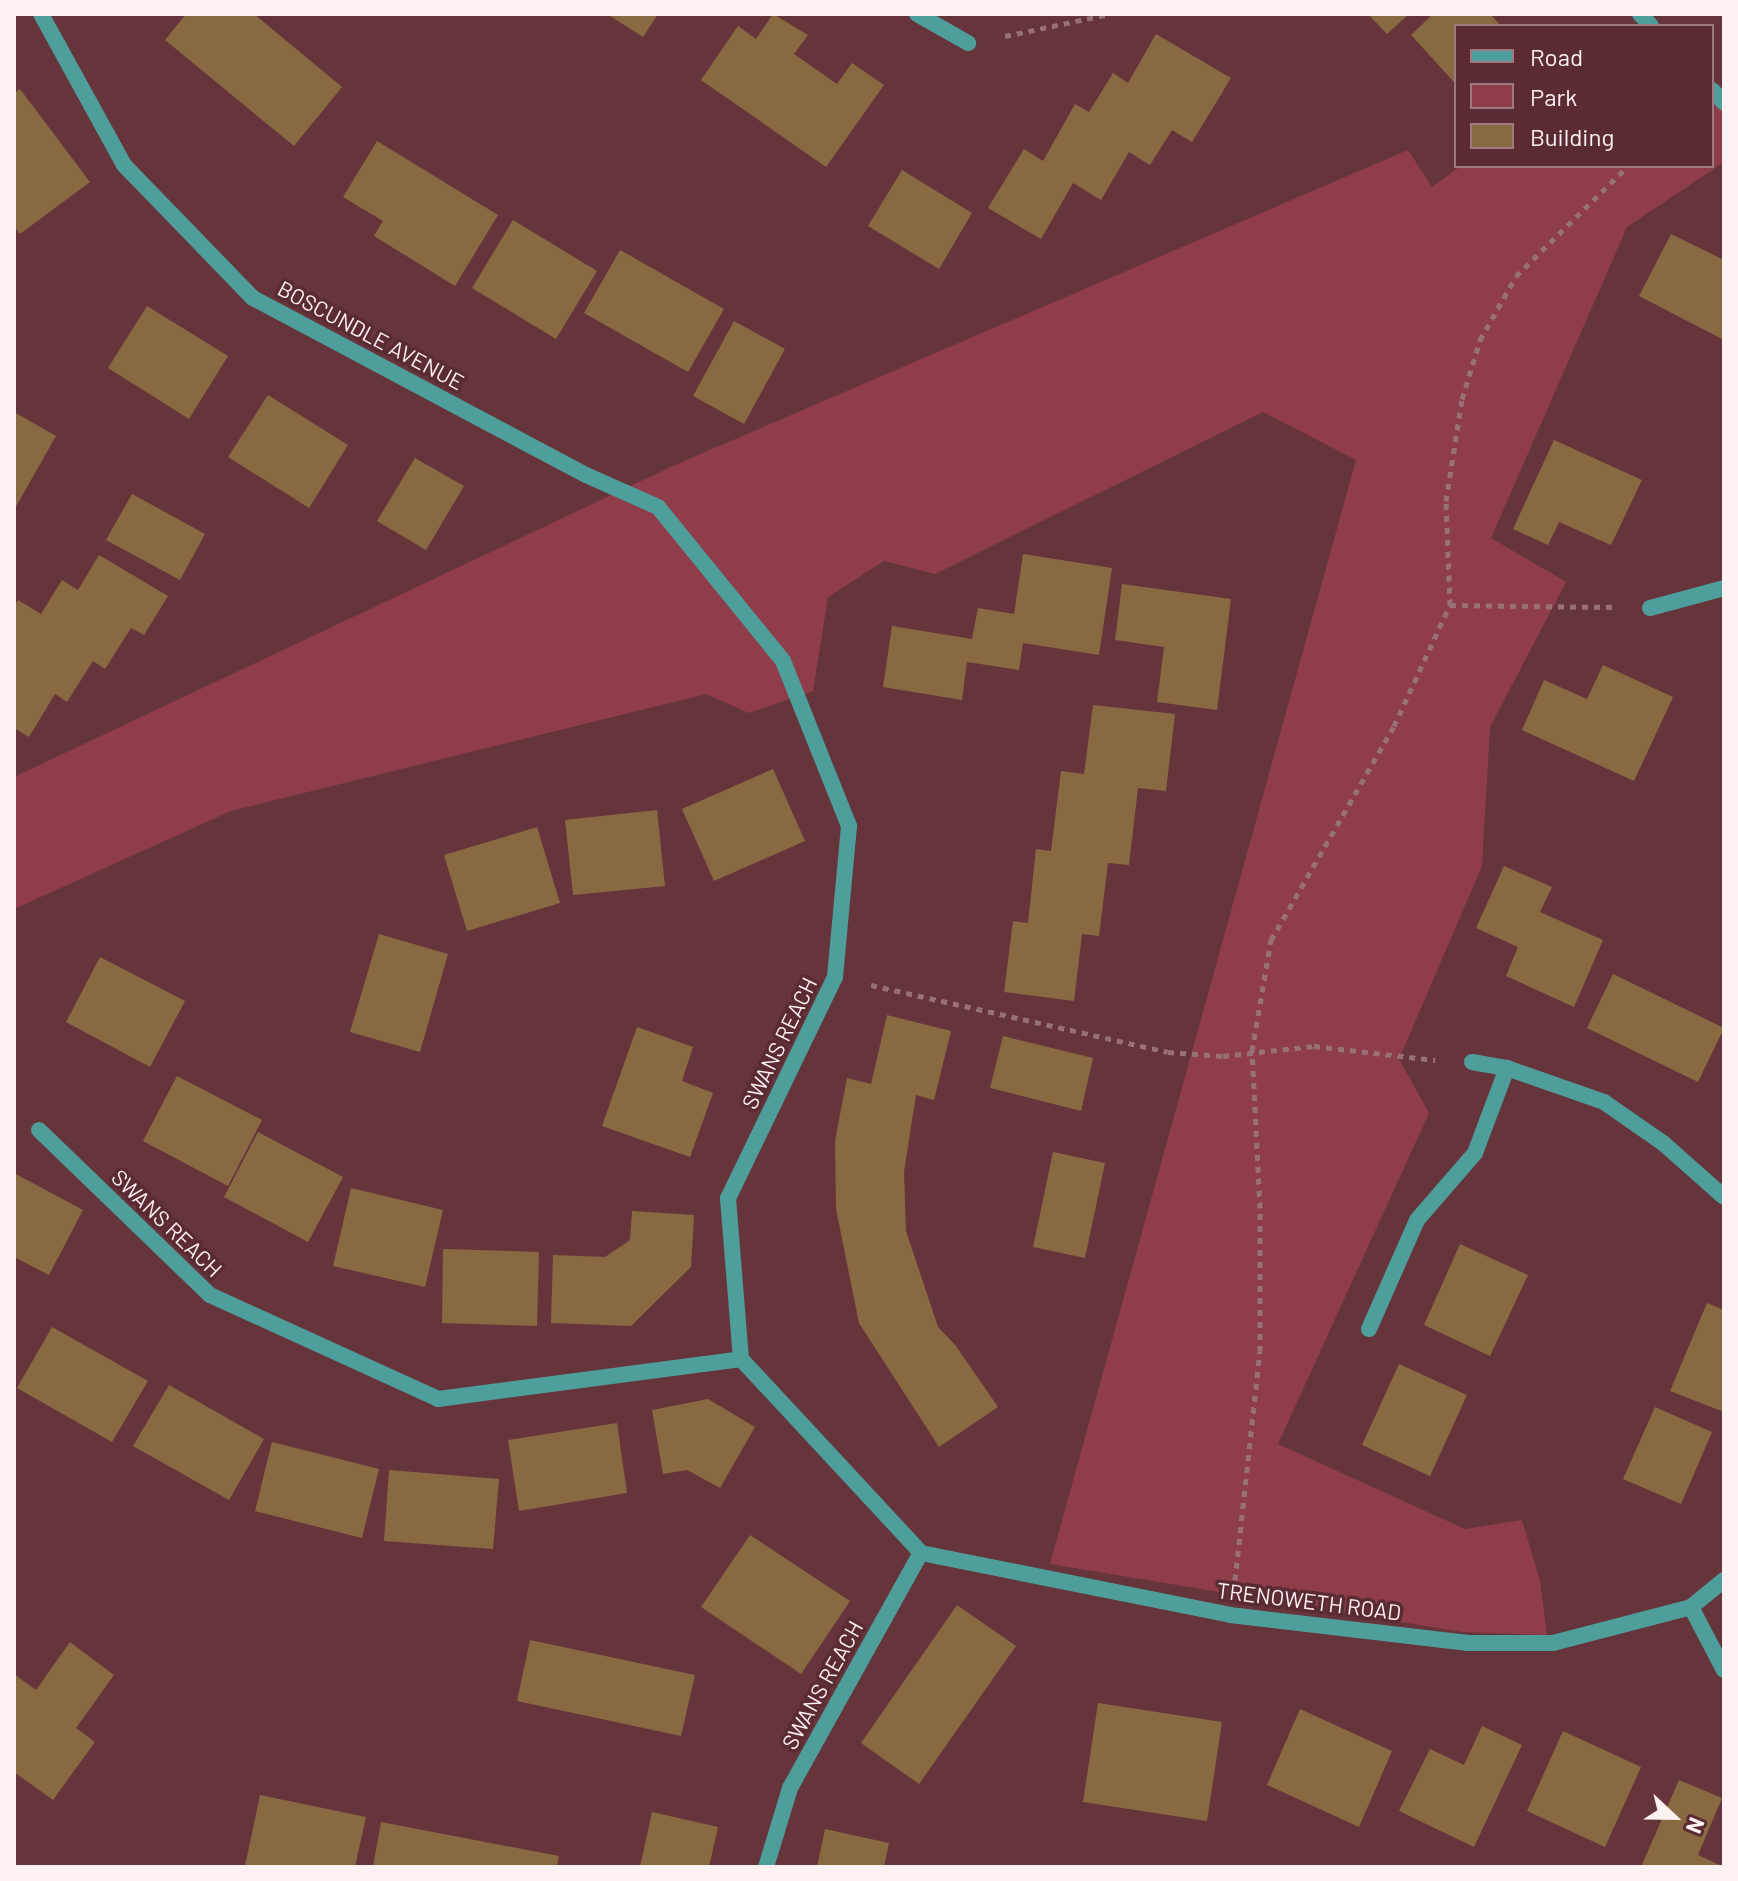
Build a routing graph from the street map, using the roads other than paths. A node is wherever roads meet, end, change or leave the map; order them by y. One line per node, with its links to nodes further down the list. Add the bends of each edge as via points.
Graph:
1 (41, 14): 4 (street, BOSCUNDLE AVENUE, via 124,165 253,298 586,475)
2 (917, 14): 3 (street)
3 (968, 43)
4 (658, 507): 12 (street, SWANS REACH, via 783,661 849,826 835,977 728,1198)
5 (1724, 588): 6 (street)
6 (1650, 608)
7 (1472, 1062): 8 (street)
8 (1507, 1068): 10 (street, via 1604,1102 1663,1143); 11 (street, via 1475,1153 1417,1220)
9 (39, 1130): 12 (street, SWANS REACH, via 210,1295 438,1399)
10 (1724, 1197)
11 (1369, 1329)
12 (741, 1359): 13 (street)
13 (921, 1553): 15 (street, TRENOWETH ROAD, via 1230,1615 1468,1643 1553,1643); 17 (street, SWANS REACH, via 790,1788)
14 (1724, 1580): 15 (street, TRENOWETH ROAD)
15 (1691, 1607): 16 (street)
16 (1724, 1670)
17 (766, 1867)

